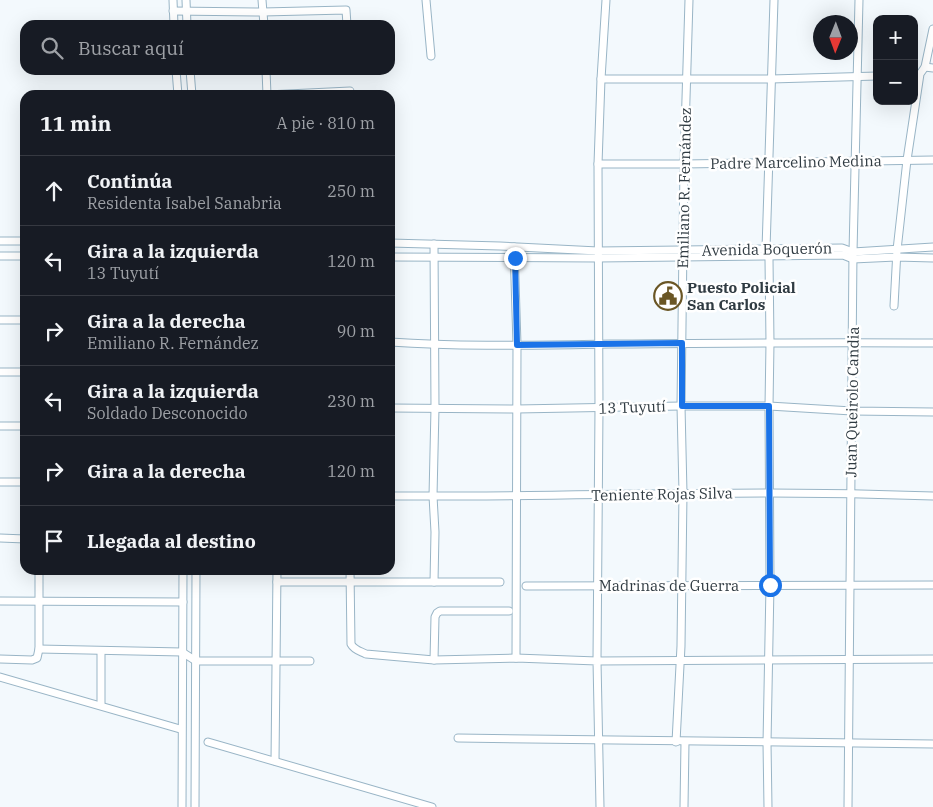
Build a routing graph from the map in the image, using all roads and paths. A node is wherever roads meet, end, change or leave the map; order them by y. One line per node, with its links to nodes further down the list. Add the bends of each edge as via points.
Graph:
1 (172, 0): 9 (street)
2 (186, 0): 10 (street)
3 (262, 0): 11 (street)
4 (426, 0): 17 (street)
5 (606, 0): 26 (street)
6 (689, 0): 28 (street, Emiliano R. Fernández)
7 (774, 0): 27 (street)
8 (859, 0): 25 (street, Juan Queirolo Candia)
9 (173, 11): 10 (street); 12 (street)
10 (186, 12): 11 (street); 13 (street)
11 (263, 12): 14 (street); 15 (street, via 346,10)
12 (174, 20)
13 (187, 20)
14 (264, 20)
15 (346, 20)
16 (933, 29): 18 (street)
17 (431, 56)
18 (925, 67): 19 (street); 20 (street)
19 (933, 68)
20 (918, 73)
21 (176, 75): 29 (street)
22 (190, 75): 30 (street)
23 (266, 75): 31 (street)
24 (873, 76): 25 (street)
25 (857, 77): 27 (street); 35 (street, Juan Queirolo Candia)
26 (601, 79): 28 (street); 37 (street)
27 (771, 79): 28 (street); 36 (street)
28 (686, 80): 38 (street, Emiliano R. Fernández)
29 (178, 90)
30 (192, 90)
31 (267, 90)
32 (913, 105): 33 (street)
33 (907, 160): 34 (street, Padre Marcelino Medina); 35 (street, Padre Marcelino Medina); 47 (street)
34 (933, 160)
35 (856, 161): 36 (street, Padre Marcelino Medina); 49 (street, Juan Queirolo Candia)
36 (768, 162): 38 (street, Padre Marcelino Medina); 45 (street)
37 (598, 164): 38 (street, Padre Marcelino Medina); 48 (street)
38 (684, 164): 46 (street, Emiliano R. Fernández)
39 (0, 241): 40 (street)
40 (20, 241)
41 (395, 243): 42 (street, Avenida Boquerón)
42 (434, 244): 43 (street, Avenida Boquerón); 53 (street)
43 (514, 247): 48 (street, Avenida Boquerón); 54 (street)
44 (933, 248): 47 (street, Avenida Boquerón)
45 (767, 252): 46 (street, Avenida Boquerón); 49 (street, Avenida Boquerón); 62 (street)
46 (683, 253): 48 (street, Avenida Boquerón); 61 (street, Emiliano R. Fernández)
47 (897, 253): 49 (street, Avenida Boquerón); 55 (street, Avenida Boquerón); 56 (street)
48 (598, 254): 54 (street, Avenida Boquerón); 64 (street)
49 (853, 255): 60 (street, Juan Queirolo Candia)
50 (0, 256): 51 (street)
51 (20, 256)
52 (395, 257): 53 (street, Avenida Boquerón)
53 (434, 257): 54 (street, Avenida Boquerón); 65 (street)
54 (515, 258): 66 (street)
55 (933, 258)
56 (894, 306)
57 (0, 320): 58 (street)
58 (20, 320)
59 (395, 342): 65 (street)
60 (852, 342): 62 (street); 63 (street); 75 (street, Juan Queirolo Candia)
61 (682, 343): 62 (street); 64 (street); 69 (street, Emiliano R. Fernández)
62 (770, 343): 70 (street)
63 (933, 343)
64 (599, 344): 66 (street); 74 (street)
65 (434, 345): 66 (street); 72 (street)
66 (517, 345): 73 (street)
67 (0, 372): 68 (street)
68 (20, 372)
69 (682, 406): 70 (street, 13 Tuyutí); 74 (street, 13 Tuyutí); 81 (street, Emiliano R. Fernández)
70 (769, 406): 75 (street, 13 Tuyutí); 82 (street)
71 (395, 408): 72 (street, 13 Tuyutí)
72 (434, 408): 73 (street, 13 Tuyutí); 86 (street)
73 (517, 408): 74 (street, 13 Tuyutí); 87 (street)
74 (599, 408): 84 (street)
75 (852, 412): 76 (street, 13 Tuyutí); 83 (street, Juan Queirolo Candia)
76 (933, 412)
77 (0, 426): 78 (street)
78 (20, 426)
79 (0, 482): 80 (street)
80 (20, 482)
81 (683, 493): 82 (street, Teniente Rojas Silva); 84 (street, Teniente Rojas Silva); 101 (street, Emiliano R. Fernández)
82 (769, 493): 83 (street, Teniente Rojas Silva); 102 (street)
83 (851, 493): 88 (street, Teniente Rojas Silva); 103 (street, Juan Queirolo Candia)
84 (598, 495): 87 (street, Teniente Rojas Silva); 100 (street)
85 (395, 496): 86 (street, Teniente Rojas Silva)
86 (433, 496): 87 (street, Teniente Rojas Silva); 98 (street)
87 (516, 496): 113 (street)
88 (933, 496)
89 (0, 538): 90 (street)
90 (20, 539)
91 (39, 575): 107 (street)
92 (183, 575): 108 (street)
93 (196, 575): 120 (street)
94 (277, 575): 96 (street)
95 (350, 575): 97 (street)
96 (277, 582): 97 (street); 121 (street)
97 (350, 582): 98 (street); 116 (street, via 353,647 366,654)
98 (434, 582): 99 (street)
99 (500, 582)
100 (598, 585): 101 (street, Madrinas de Guerra); 105 (street, Madrinas de Guerra); 123 (street)
101 (681, 585): 102 (street, Madrinas de Guerra); 117 (street, Emiliano R. Fernández)
102 (770, 585): 103 (street, Madrinas de Guerra); 118 (street)
103 (851, 585): 104 (street, Madrinas de Guerra); 119 (street, Juan Queirolo Candia)
104 (933, 585)
105 (526, 586)
106 (0, 600): 107 (street)
107 (39, 601): 108 (street); 110 (street)
108 (183, 602): 112 (street)
109 (509, 611): 116 (street, via 440,611 435,617)
110 (39, 649): 111 (street); 114 (street, via 37,658 32,660)
111 (101, 651): 112 (street); 125 (street)
112 (183, 653): 120 (street); 136 (street)
113 (516, 658): 116 (street); 123 (street)
114 (0, 659)
115 (933, 659): 119 (street)
116 (434, 660)
117 (680, 660): 118 (street); 123 (street); 130 (street, Emiliano R. Fernández)
118 (768, 660): 119 (street); 132 (street)
119 (850, 660): 133 (street, Juan Queirolo Candia)
120 (196, 661): 121 (street); 137 (street)
121 (276, 661): 122 (street); 135 (street)
122 (310, 661)
123 (597, 661): 128 (street)
124 (0, 677): 126 (street)
125 (102, 703)
126 (180, 729)
127 (458, 738): 128 (street)
128 (598, 741): 130 (street); 139 (street)
129 (208, 742): 135 (street)
130 (676, 742): 131 (street)
131 (685, 742): 132 (street); 140 (street)
132 (768, 743): 133 (street); 141 (street)
133 (849, 744): 134 (street); 142 (street, Juan Queirolo Candia)
134 (933, 744)
135 (275, 761): 138 (street)
136 (182, 807)
137 (195, 807)
138 (432, 807)
139 (600, 807)
140 (684, 807)
141 (768, 807)
142 (848, 807)

